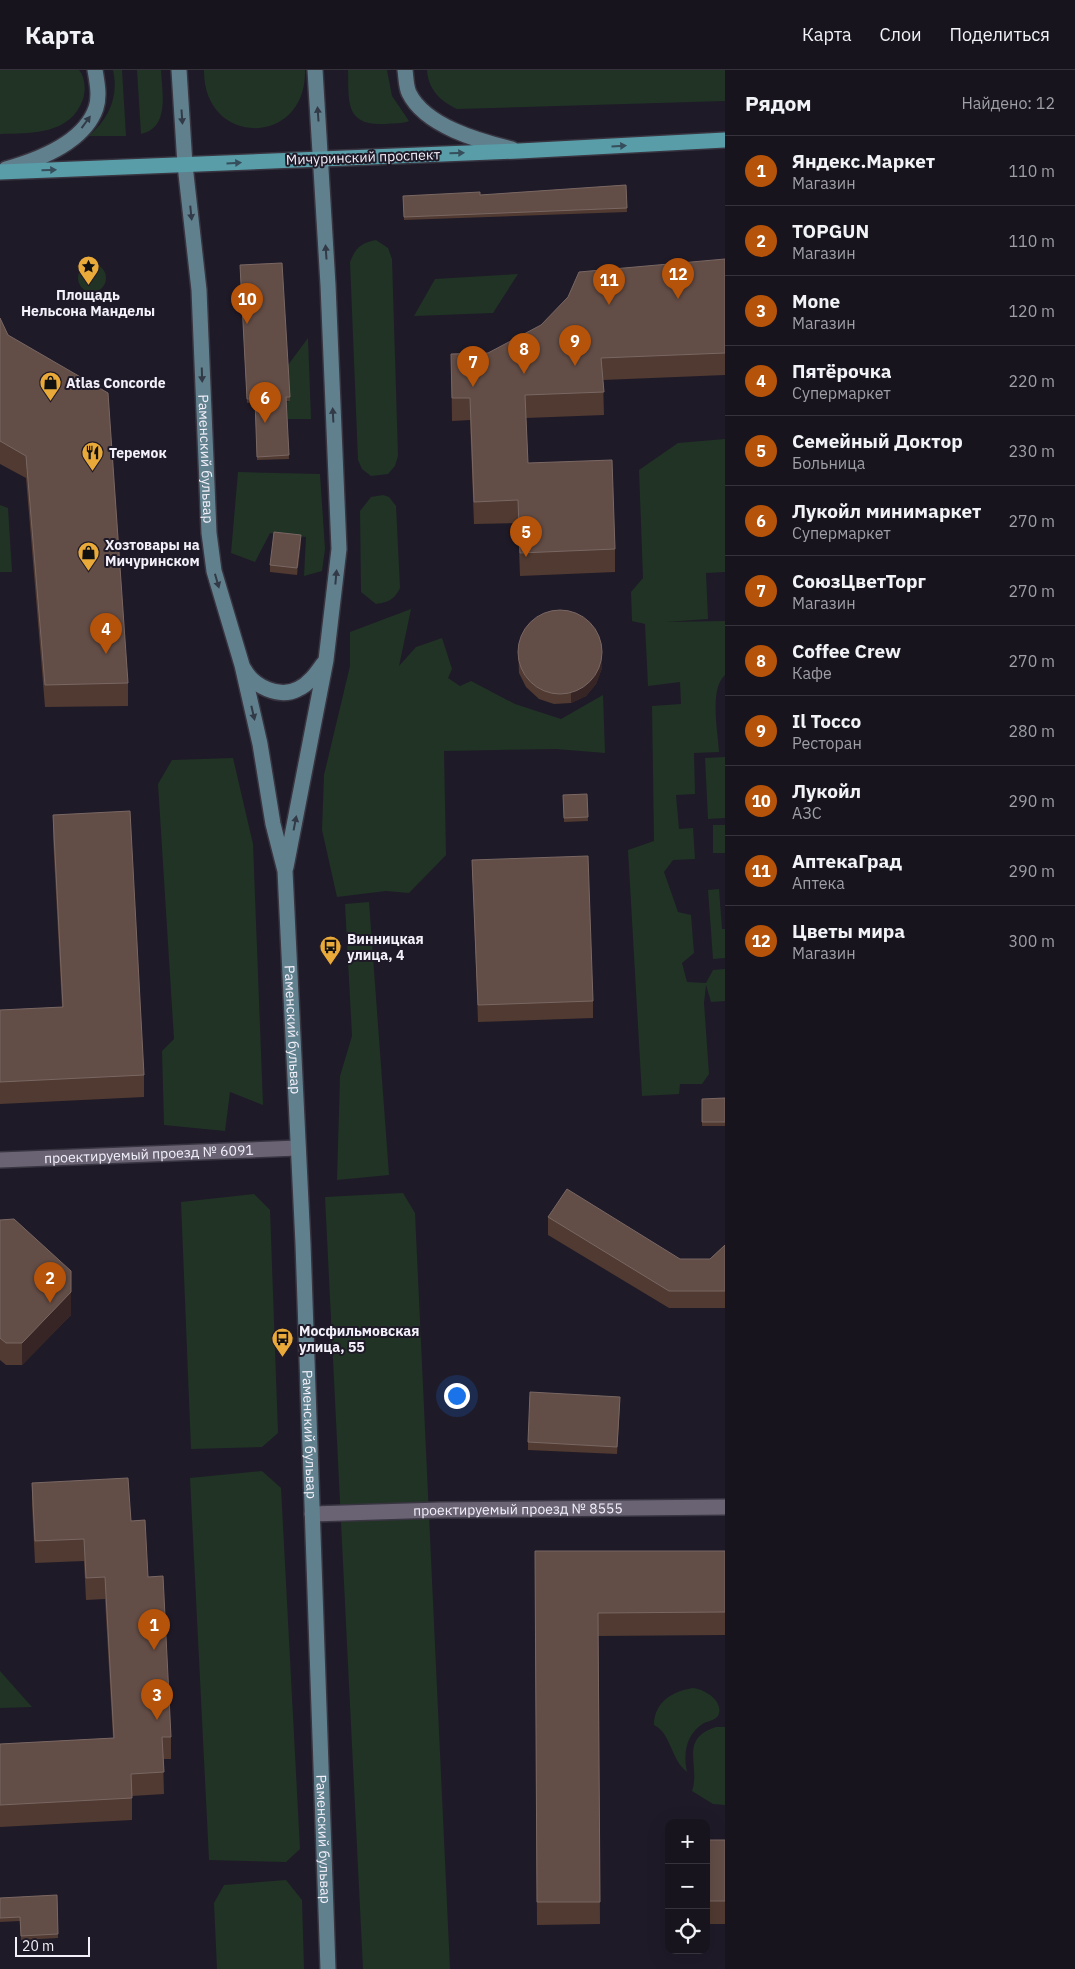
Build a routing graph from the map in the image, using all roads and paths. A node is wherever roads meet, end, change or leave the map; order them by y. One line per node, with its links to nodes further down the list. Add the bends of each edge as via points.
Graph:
1 (94, 70): 9 (street, one-way to 1, via 49,153 85,126 96,108 98,90)
2 (179, 70): 8 (street, Раменский бульвар, one-way to 8)
3 (314, 70): 7 (street, Раменский бульвар, one-way to 3)
4 (405, 70): 6 (street, via 409,93 439,123 475,140)
5 (725, 140): 6 (main road, Мичуринский проспект, one-way to 5)
6 (519, 151): 7 (main road, Мичуринский проспект, one-way to 6)
7 (320, 158): 8 (main road, Мичуринский проспект, one-way to 7); 10 (street, Раменский бульвар, one-way to 7, via 339,549)
8 (185, 165): 9 (main road, Мичуринский проспект, one-way to 8); 11 (street, Раменский бульвар, one-way to 11, via 199,290 209,532 214,571)
9 (0, 171)
10 (326, 660): 11 (street, via 314,678 297,690 281,692 261,687 249,677); 12 (street, Раменский бульвар, one-way to 10)
11 (242, 665): 12 (street, Раменский бульвар, one-way to 12)
12 (285, 871): 13 (street, Раменский бульвар)
13 (298, 1148): 14 (street, проектируемый проезд № 6091); 16 (street, Раменский бульвар)
14 (0, 1160)
15 (725, 1507): 16 (street, проектируемый проезд № 8555)
16 (312, 1514): 17 (street, Раменский бульвар)
17 (328, 1969)

